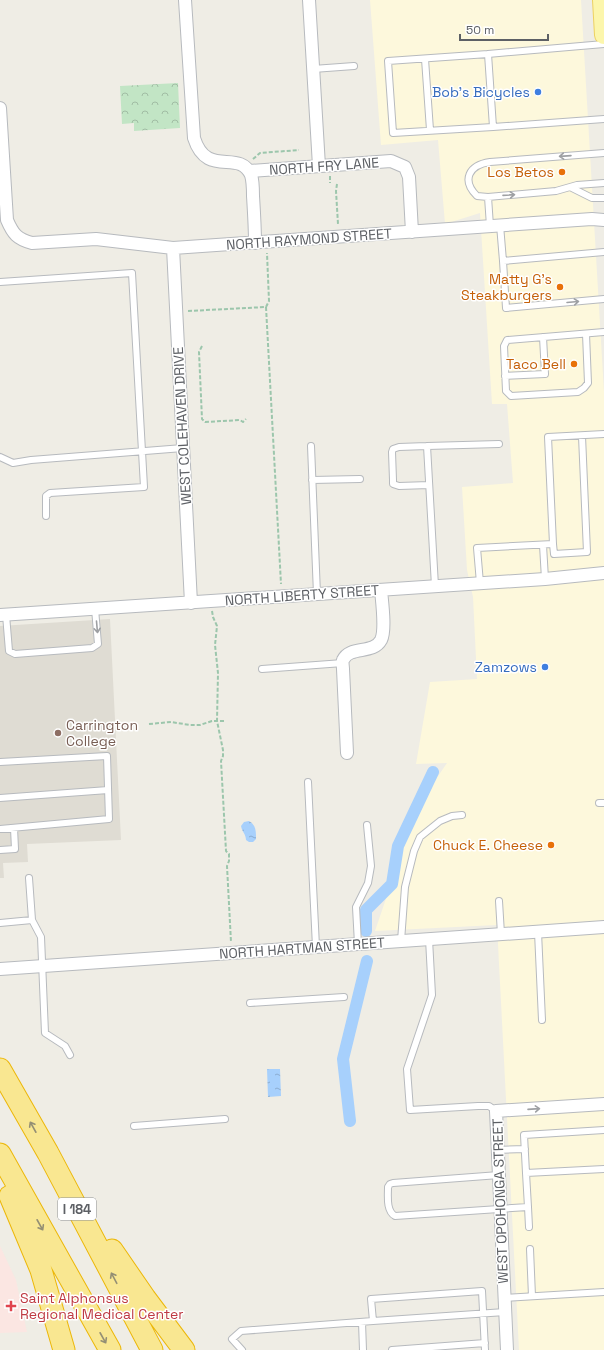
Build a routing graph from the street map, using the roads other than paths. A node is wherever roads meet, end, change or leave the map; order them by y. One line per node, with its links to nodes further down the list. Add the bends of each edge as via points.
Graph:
1 (185, 0): 16 (street, via 194,138 197,149 209,160 237,162)
2 (309, 0): 9 (street)
3 (602, 0): 4 (main road)
4 (604, 35)
5 (604, 44): 6 (lane)
6 (488, 54): 7 (lane); 12 (lane)
7 (425, 59): 13 (lane); 13 (lane, via 388,61 393,133)
8 (354, 66): 9 (lane)
9 (313, 69): 15 (street)
10 (0, 108): 19 (street)
11 (604, 118): 12 (lane)
12 (493, 126): 13 (lane)
13 (430, 130)
14 (604, 153): 20 (lane, one-way to 20, via 480,163 471,171 471,190 477,196)
15 (319, 166): 16 (street, NORTH FRY LANE); 24 (street, NORTH FRY LANE, via 391,161 405,167 409,178)
16 (249, 171): 25 (street, via 252,181)
17 (604, 183): 18 (lane)
18 (570, 187): 20 (lane, one-way to 18, via 556,192); 21 (lane, via 592,198)
19 (3, 194): 26 (street, NORTH RAYMOND STREET, via 11,229 24,241 32,243 96,239)
20 (488, 196): 23 (lane)
21 (604, 198)
22 (604, 220): 23 (street, NORTH RAYMOND STREET)
23 (495, 226): 24 (street, NORTH RAYMOND STREET); 28 (lane)
24 (412, 232): 25 (street, NORTH RAYMOND STREET)
25 (255, 243): 26 (street, NORTH RAYMOND STREET)
26 (173, 248): 40 (street, WEST COLEHAVEN DRIVE)
27 (604, 252): 28 (lane)
28 (503, 261): 30 (lane, one-way to 30, via 506,308)
29 (0, 282): 41 (lane, via 132,274)
30 (604, 299)
31 (604, 332): 32 (lane)
32 (586, 334): 33 (lane); 34 (lane, via 588,382 578,392 511,396 506,391)
33 (543, 337): 34 (lane, via 507,340 504,346); 34 (lane, via 545,374)
34 (505, 376)
35 (604, 434): 36 (lane)
36 (582, 436): 47 (lane, via 548,438); 47 (lane, via 587,552 554,554)
37 (499, 444): 39 (lane)
38 (311, 446): 44 (lane)
39 (427, 446): 45 (lane); 45 (lane, via 399,447 393,450 393,484)
40 (183, 448): 41 (lane); 55 (street, WEST COLEHAVEN DRIVE)
41 (142, 452): 42 (lane, via 13,463); 46 (lane, via 144,486 50,493 46,496)
42 (0, 457)
43 (360, 478): 44 (lane)
44 (312, 480): 54 (lane)
45 (429, 485): 52 (lane)
46 (46, 516)
47 (553, 544): 48 (lane)
48 (543, 545): 50 (lane); 51 (lane, via 478,548)
49 (604, 573): 50 (street, NORTH LIBERTY STREET)
50 (545, 579): 51 (street, NORTH LIBERTY STREET)
51 (480, 583): 52 (street, NORTH LIBERTY STREET)
52 (435, 586): 53 (street, NORTH LIBERTY STREET)
53 (381, 590): 54 (street, NORTH LIBERTY STREET); 58 (street, via 381,641 371,649 349,654 343,660)
54 (317, 594): 55 (street, NORTH LIBERTY STREET)
55 (191, 603): 56 (street, NORTH LIBERTY STREET)
56 (95, 609): 57 (street, NORTH LIBERTY STREET); 57 (lane, one-way to 57, via 98,644 92,648 15,654 9,651)
57 (3, 615)
58 (343, 664): 59 (lane); 60 (street)
59 (262, 669)
60 (347, 753)
61 (0, 762): 63 (lane, via 107,756)
62 (308, 782): 80 (lane)
63 (108, 790): 64 (lane); 67 (lane, via 109,819)
64 (0, 798)
65 (462, 815): 78 (lane, via 440,821 420,837 414,850 405,887)
66 (367, 825): 79 (lane, via 371,866 368,883 356,907)
67 (14, 828): 68 (lane); 69 (lane, via 15,849)
68 (0, 829)
69 (0, 850)
70 (28, 878): 72 (lane)
71 (499, 901): 76 (lane)
72 (32, 920): 73 (lane); 81 (lane, via 41,937)
73 (0, 923)
74 (604, 927): 75 (street, NORTH HARTMAN STREET)
75 (538, 932): 76 (street, NORTH HARTMAN STREET); 85 (lane)
76 (501, 934): 77 (street, NORTH HARTMAN STREET)
77 (429, 940): 78 (street, NORTH HARTMAN STREET); 89 (lane, via 432,995 406,1069 410,1110 488,1106)
78 (401, 941): 79 (street, NORTH HARTMAN STREET)
79 (358, 944): 80 (street, NORTH HARTMAN STREET)
80 (316, 947): 81 (street, NORTH HARTMAN STREET)
81 (43, 966): 82 (street, NORTH HARTMAN STREET); 86 (lane, via 45,1033 65,1046)
82 (0, 969)
83 (344, 997): 84 (lane)
84 (250, 1003)
85 (542, 1020)
86 (70, 1055)
87 (0, 1069): 95 (highway, I 184, one-way to 87)
88 (604, 1104): 89 (street, WEST OPOHONGA STREET, one-way to 88)
89 (496, 1111): 94 (street, WEST OPOHONGA STREET)
90 (225, 1119): 91 (lane)
91 (134, 1126)
92 (604, 1130): 93 (lane, via 524,1135)
93 (525, 1149): 94 (lane); 99 (lane)
94 (497, 1150): 100 (street, WEST OPOHONGA STREET)
95 (48, 1153): 115 (highway, I 184, one-way to 95); 116 (highway, via 145,1298)
96 (0, 1154): 114 (highway, I 184, one-way to 114)
97 (604, 1169): 99 (lane)
98 (0, 1171): 113 (highway, via 41,1270)
99 (526, 1173): 101 (lane)
100 (499, 1175): 102 (street, WEST OPOHONGA STREET); 102 (lane, via 393,1183 388,1187 389,1210 394,1216)
101 (528, 1207): 102 (lane); 103 (lane)
102 (500, 1208): 107 (street, WEST OPOHONGA STREET)
103 (529, 1227)
104 (530, 1249): 106 (lane)
105 (604, 1292): 106 (lane)
106 (532, 1296): 107 (lane)
107 (504, 1298): 108 (street, WEST OPOHONGA STREET)
108 (505, 1312): 109 (lane); 121 (street, WEST OPOHONGA STREET)
109 (484, 1313): 110 (lane); 110 (lane, via 482,1291 371,1299); 112 (lane)
110 (373, 1321): 111 (lane)
111 (362, 1322): 117 (lane, via 241,1330 232,1339); 118 (lane)
112 (485, 1343): 119 (lane); 120 (lane)
113 (64, 1350)
114 (110, 1350)
115 (152, 1350)
116 (184, 1350)
117 (242, 1350)
118 (363, 1350)
119 (392, 1350)
120 (485, 1350)
121 (507, 1350)

